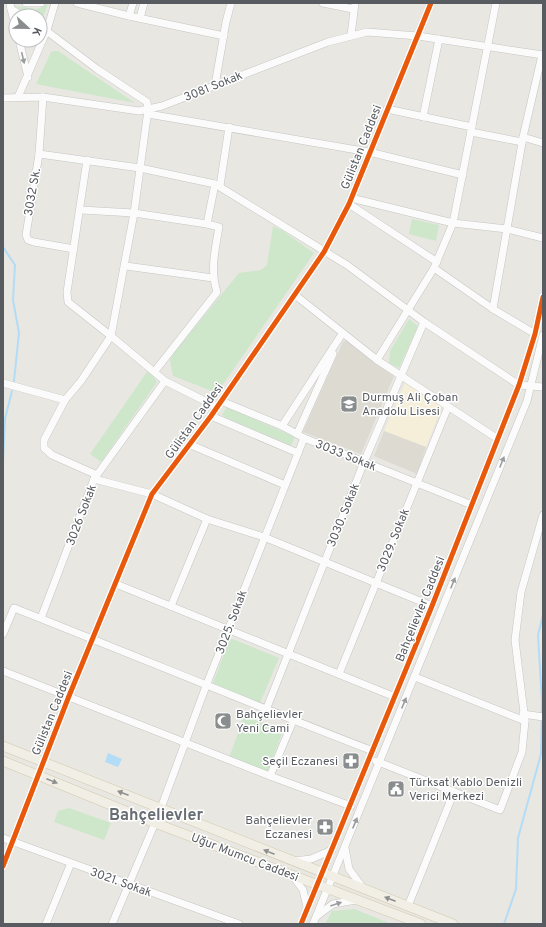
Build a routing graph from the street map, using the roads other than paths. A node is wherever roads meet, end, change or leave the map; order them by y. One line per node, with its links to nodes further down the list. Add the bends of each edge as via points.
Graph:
1 (26, 3): 2 (street)
2 (40, 3)
3 (55, 3): 13 (street)
4 (76, 3): 12 (street)
5 (133, 3): 12 (street)
6 (144, 3): 14 (street)
7 (231, 3): 17 (street)
8 (323, 3): 11 (street)
9 (431, 3): 18 (street, Gülistan Caddesi)
10 (496, 3): 20 (street)
11 (354, 6): 16 (street)
12 (129, 16): 14 (street)
13 (48, 18)
14 (140, 18): 17 (street)
15 (48, 32): 30 (street, via 147,102)
16 (351, 35): 18 (street, 3081 Sokak, via 373,32); 25 (street, 3081 Sokak)
17 (224, 36): 25 (street)
18 (418, 36): 19 (street, 3081 Sokak); 29 (street, Gülistan Caddesi)
19 (439, 39): 20 (street, 3081 Sokak); 31 (street)
20 (487, 46): 23 (street, 3081 Sokak); 33 (street)
21 (21, 48): 24 (street, one-way to 24)
22 (37, 48): 24 (street)
23 (542, 55): 34 (street)
24 (28, 77): 26 (street)
25 (215, 84): 30 (street, 3081 Sokak)
26 (18, 97): 27 (street, 3081 Sokak); 28 (street, 3081 Sokak)
27 (43, 97): 30 (street, 3081 Sokak); 37 (street, 3032 Sk.)
28 (3, 98)
29 (388, 109): 31 (street); 36 (street, Gülistan Caddesi)
30 (148, 112): 32 (street); 39 (street)
31 (424, 117): 33 (street)
32 (229, 127): 36 (street); 41 (street)
33 (472, 130): 34 (street); 40 (street)
34 (522, 140): 35 (street); 47 (street)
35 (543, 144)
36 (369, 152): 40 (street); 42 (street, Gülistan Caddesi)
37 (39, 154): 38 (street); 49 (street, 3032 Sk., via 26,235 28,240 34,242)
38 (87, 160): 39 (street); 43 (street)
39 (140, 168): 41 (street); 44 (street)
40 (463, 175): 45 (street)
41 (217, 185): 46 (street); 50 (street)
42 (350, 201): 45 (street); 50 (street, Gülistan Caddesi); 51 (street)
43 (81, 210): 44 (street); 49 (street)
44 (134, 214): 46 (street); 52 (street)
45 (453, 223): 47 (street); 51 (street)
46 (207, 224): 53 (street, via 220,227)
47 (507, 229): 48 (street); 56 (street)
48 (543, 238)
49 (74, 249): 62 (street, 3033 Sokak, via 68,302)
50 (324, 252): 54 (street, Gülistan Caddesi); 57 (street, via 347,265)
51 (435, 265): 56 (street); 57 (street)
52 (126, 266): 53 (street); 62 (street)
53 (212, 278): 64 (street, via 216,292)
54 (295, 295): 59 (street); 72 (street, Gülistan Caddesi)
55 (543, 297): 60 (street, Bahçelievler Caddesi)
56 (493, 309): 60 (street)
57 (410, 310): 58 (street); 63 (street)
58 (424, 322): 65 (street, 3030. Sokak); 68 (street)
59 (342, 334): 63 (street); 75 (street); 76 (street, 3025. Sokak)
60 (535, 334): 68 (street, Bahçelievler Caddesi)
61 (543, 335): 69 (street, Bahçelievler Caddesi)
62 (111, 336): 64 (street, 3033 Sokak); 71 (street)
63 (377, 360): 65 (street)
64 (155, 371): 66 (street, 3033 Sokak)
65 (401, 376): 73 (street); 80 (street, 3030. Sokak)
66 (166, 381): 72 (street, 3033 Sokak); 81 (street, 3026 Sokak)
67 (3, 382): 71 (street)
68 (519, 385): 69 (street); 77 (street, Bahçelievler Caddesi)
69 (531, 386): 70 (street); 101 (street, Bahçelievler Caddesi, one-way to 69)
70 (543, 387)
71 (65, 400): 81 (street, via 48,430 44,448 52,456)
72 (219, 404): 74 (street, Gülistan Caddesi); 75 (street, 3033 Sokak)
73 (448, 407): 77 (street); 82 (street, 3029. Sokak)
74 (211, 416): 78 (street, Gülistan Caddesi); 79 (street, 3033 Sokak)
75 (282, 426): 76 (street, 3033 Sokak)
76 (301, 436): 79 (street, 3025. Sokak); 80 (street, 3033 Sokak)
77 (498, 439): 85 (street, Bahçelievler Caddesi)
78 (191, 445): 83 (street); 84 (street, Gülistan Caddesi)
79 (298, 453): 83 (street, 3025. Sokak)
80 (364, 462): 82 (street, 3033 Sokak); 89 (street, 3030. Sokak)
81 (96, 477): 84 (street); 94 (street, 3026 Sokak)
82 (417, 484): 85 (street, 3033 Sokak); 90 (street, 3029. Sokak)
83 (285, 485): 88 (street, 3025. Sokak)
84 (152, 494): 87 (street); 91 (street, Gülistan Caddesi)
85 (472, 505): 93 (street, Bahçelievler Caddesi)
86 (543, 515): 107 (street, via 521,592 515,640)
87 (207, 519): 88 (street); 92 (street)
88 (264, 537): 89 (street); 95 (street, 3025. Sokak)
89 (324, 563): 90 (street); 98 (street, 3030. Sokak)
90 (376, 583): 93 (street); 100 (street, 3029. Sokak)
91 (116, 584): 92 (street); 97 (street, Gülistan Caddesi)
92 (171, 606): 95 (street)
93 (432, 606): 104 (street, Bahçelievler Caddesi)
94 (41, 618): 96 (street, via 14,608); 97 (street)
95 (229, 629): 98 (street); 102 (street, 3025. Sokak)
96 (3, 634)
97 (94, 638): 102 (street); 103 (street, Gülistan Caddesi)
98 (287, 653): 100 (street); 105 (street, 3030. Sokak)
99 (3, 671): 103 (street)
100 (339, 674): 104 (street)
101 (415, 677): 107 (street); 115 (street, Bahçelievler Caddesi, one-way to 101)
102 (206, 686): 105 (street); 109 (street, 3025. Sokak)
103 (69, 696): 109 (street); 114 (street, Gülistan Caddesi)
104 (395, 697): 111 (street, Bahçelievler Caddesi)
105 (266, 710): 108 (street)
106 (541, 717): 107 (street)
107 (524, 718): 118 (street, via 522,752 500,810)
108 (293, 720): 111 (street); 117 (street)
109 (186, 742): 117 (street); 120 (street, 3025. Sokak)
110 (3, 746): 114 (main road, Uğur Mumcu Caddesi)
111 (373, 752): 112 (street, Bahçelievler Caddesi)
112 (370, 759): 115 (street); 119 (street, Bahçelievler Caddesi)
113 (3, 760): 116 (main road, Uğur Mumcu Caddesi)
114 (43, 762): 116 (street, Gülistan Caddesi); 120 (main road, Uğur Mumcu Caddesi, one-way to 114)
115 (380, 762): 118 (street); 124 (street, Bahçelievler Caddesi, one-way to 115)
116 (38, 775): 121 (main road, Uğur Mumcu Caddesi, one-way to 121); 123 (street, Gülistan Caddesi)
117 (270, 776): 119 (street)
118 (454, 792): 137 (street)
119 (351, 806): 125 (street, Bahçelievler Caddesi)
120 (161, 808): 126 (main road, Uğur Mumcu Caddesi, one-way to 120)
121 (156, 823): 130 (main road, Uğur Mumcu Caddesi); 133 (street)
122 (3, 838): 123 (street, 3021. Sokak)
123 (12, 842): 127 (street, 3021. Sokak); 128 (street, Gülistan Caddesi)
124 (345, 846): 131 (street, Bahçelievler Caddesi); 135 (street, via 349,869)
125 (332, 850): 126 (street, via 311,859); 129 (street, Bahçelievler Caddesi)
126 (291, 861): 129 (main road, Uğur Mumcu Caddesi)
127 (71, 863): 133 (street, 3021. Sokak); 140 (street)
128 (3, 866)
129 (322, 873): 131 (main road, Uğur Mumcu Caddesi); 132 (street, Bahçelievler Caddesi)
130 (292, 875): 132 (main road, Uğur Mumcu Caddesi); 138 (street, via 305,895)
131 (332, 877): 134 (street, Bahçelievler Caddesi); 135 (main road, Uğur Mumcu Caddesi)
132 (318, 884): 134 (main road, Uğur Mumcu Caddesi); 138 (street, Bahçelievler Caddesi)
133 (128, 885): 141 (street); 142 (street, 3021. Sokak)
134 (328, 888): 136 (main road, Uğur Mumcu Caddesi); 139 (street, Bahçelievler Caddesi)
135 (365, 890): 137 (main road, Uğur Mumcu Caddesi, one-way to 135)
136 (361, 900): 139 (street, one-way to 136, via 333,904); 144 (main road, Uğur Mumcu Caddesi)
137 (408, 906): 145 (main road, Uğur Mumcu Caddesi)
138 (308, 909): 143 (street, Bahçelievler Caddesi)
139 (314, 921)
140 (46, 924)
141 (112, 924)
142 (239, 924)
143 (301, 924)
144 (421, 924)
145 (452, 924)

